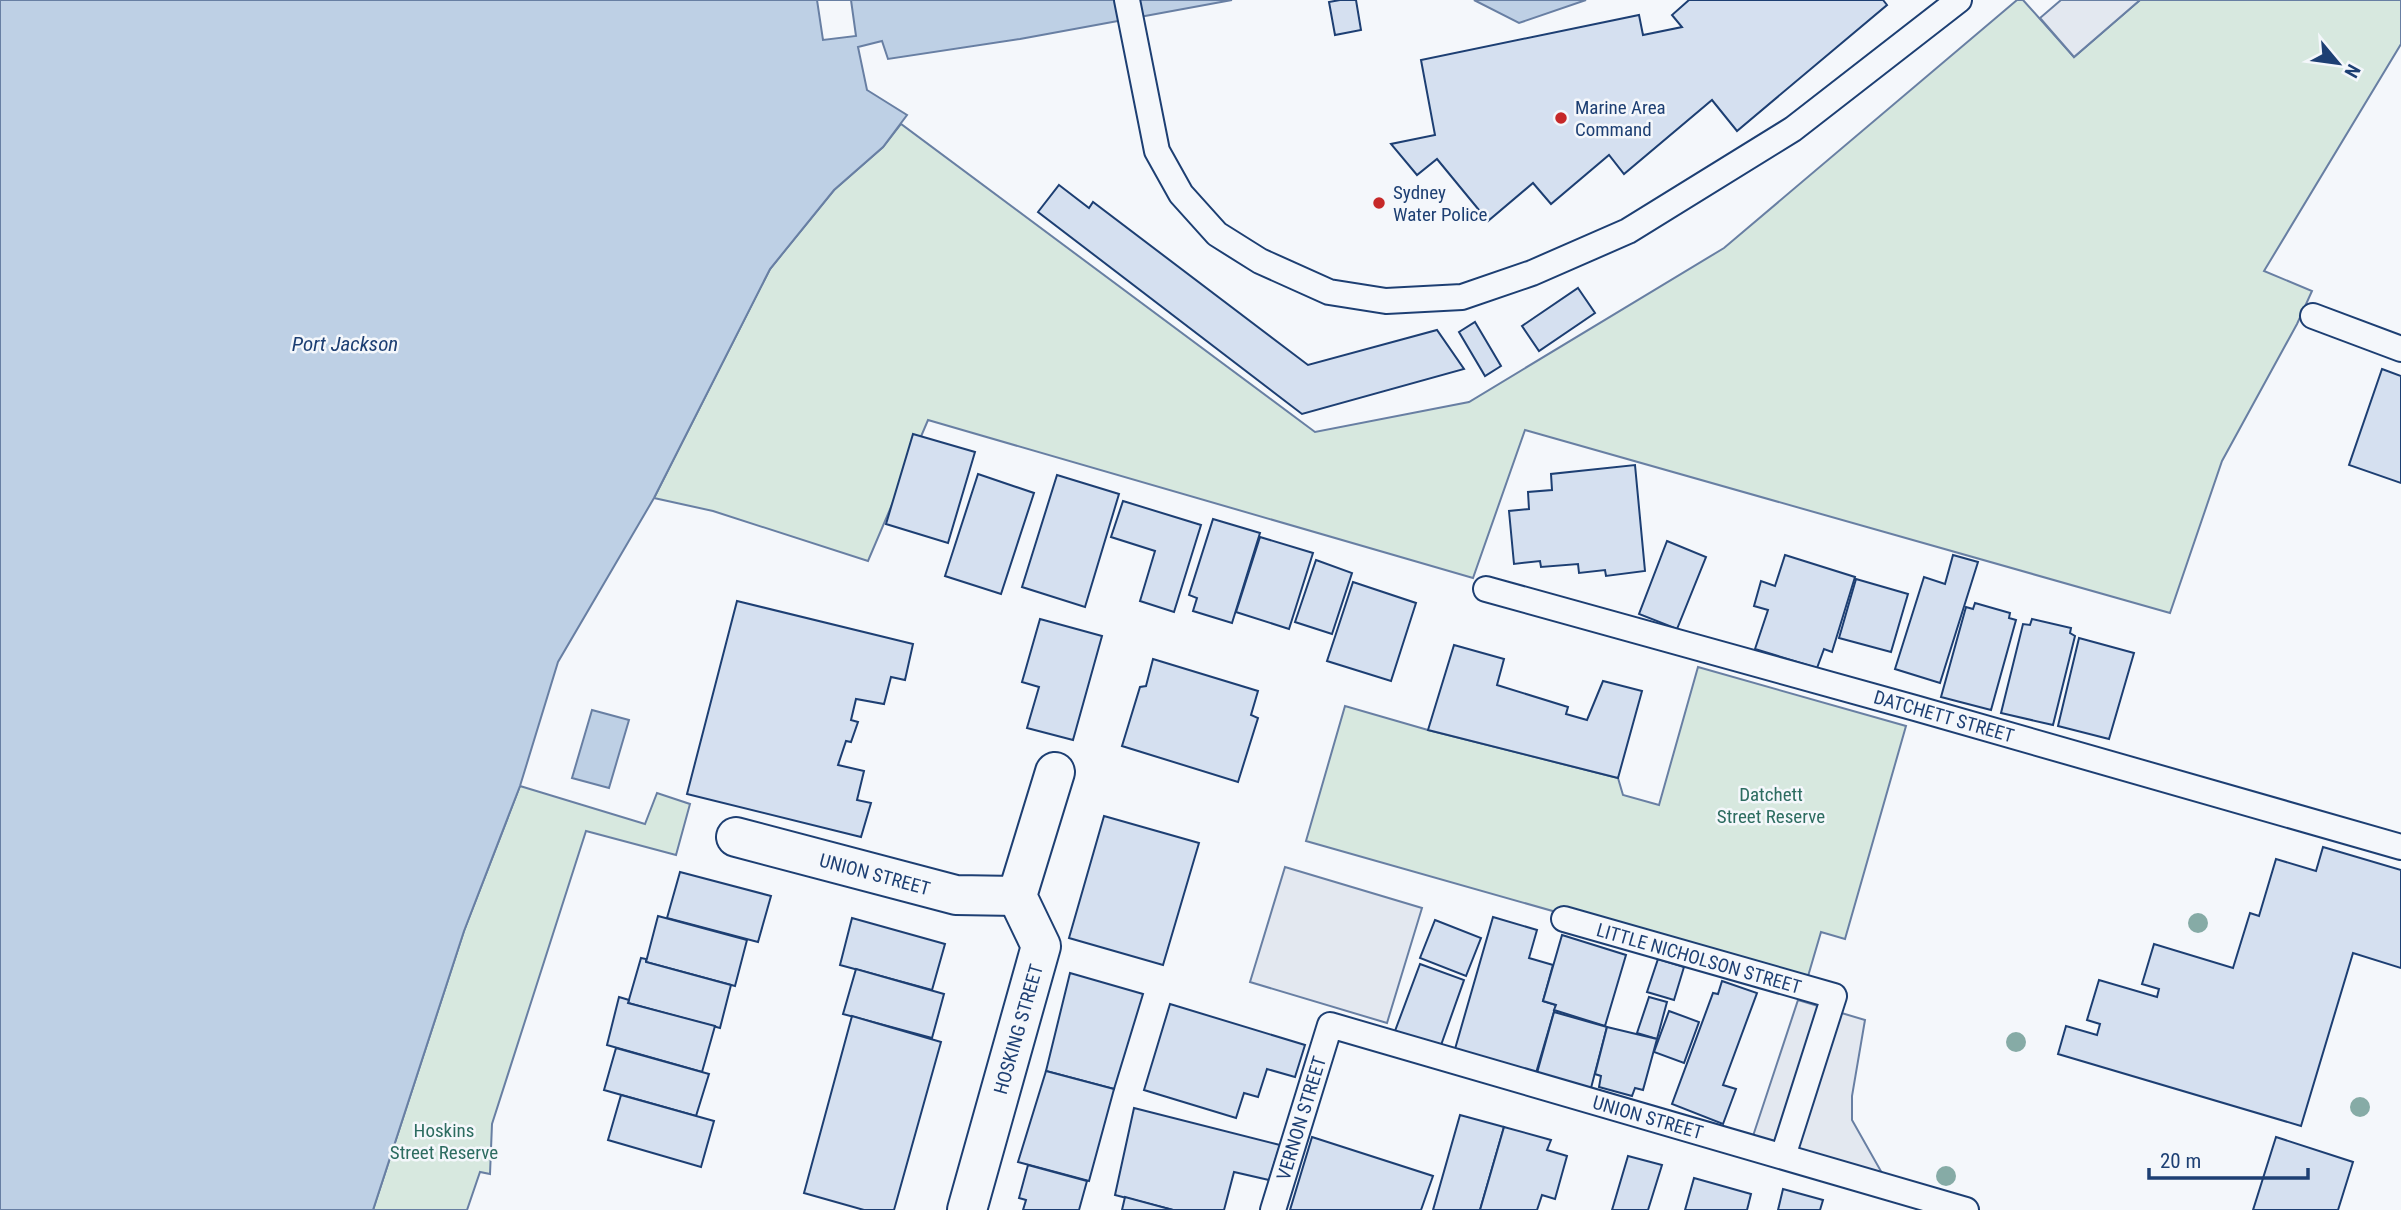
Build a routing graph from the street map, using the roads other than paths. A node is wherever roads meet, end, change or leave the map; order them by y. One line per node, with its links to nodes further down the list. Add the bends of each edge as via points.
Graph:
1 (1127, 0): 2 (lane, via 1157,151 1181,194 1217,234 1259,261 1329,292 1386,301 1462,297 1532,273 1628,231 1793,129)
2 (1959, 0)
3 (2313, 316): 4 (lane)
4 (2401, 349)
5 (1486, 589): 8 (lane, DATCHETT STREET)
6 (1055, 772): 9 (street)
7 (736, 836): 9 (street, UNION STREET, via 956,895)
8 (2401, 848)
9 (1017, 896): 13 (street, HOSKING STREET, via 1041,946)
10 (1564, 919): 12 (lane, LITTLE NICHOLSON STREET, via 1834,996)
11 (1329, 1025): 12 (lane, UNION STREET); 14 (lane, VERNON STREET)
12 (1783, 1156): 15 (lane, UNION STREET)
13 (967, 1210)
14 (1273, 1210)
15 (1965, 1210)

